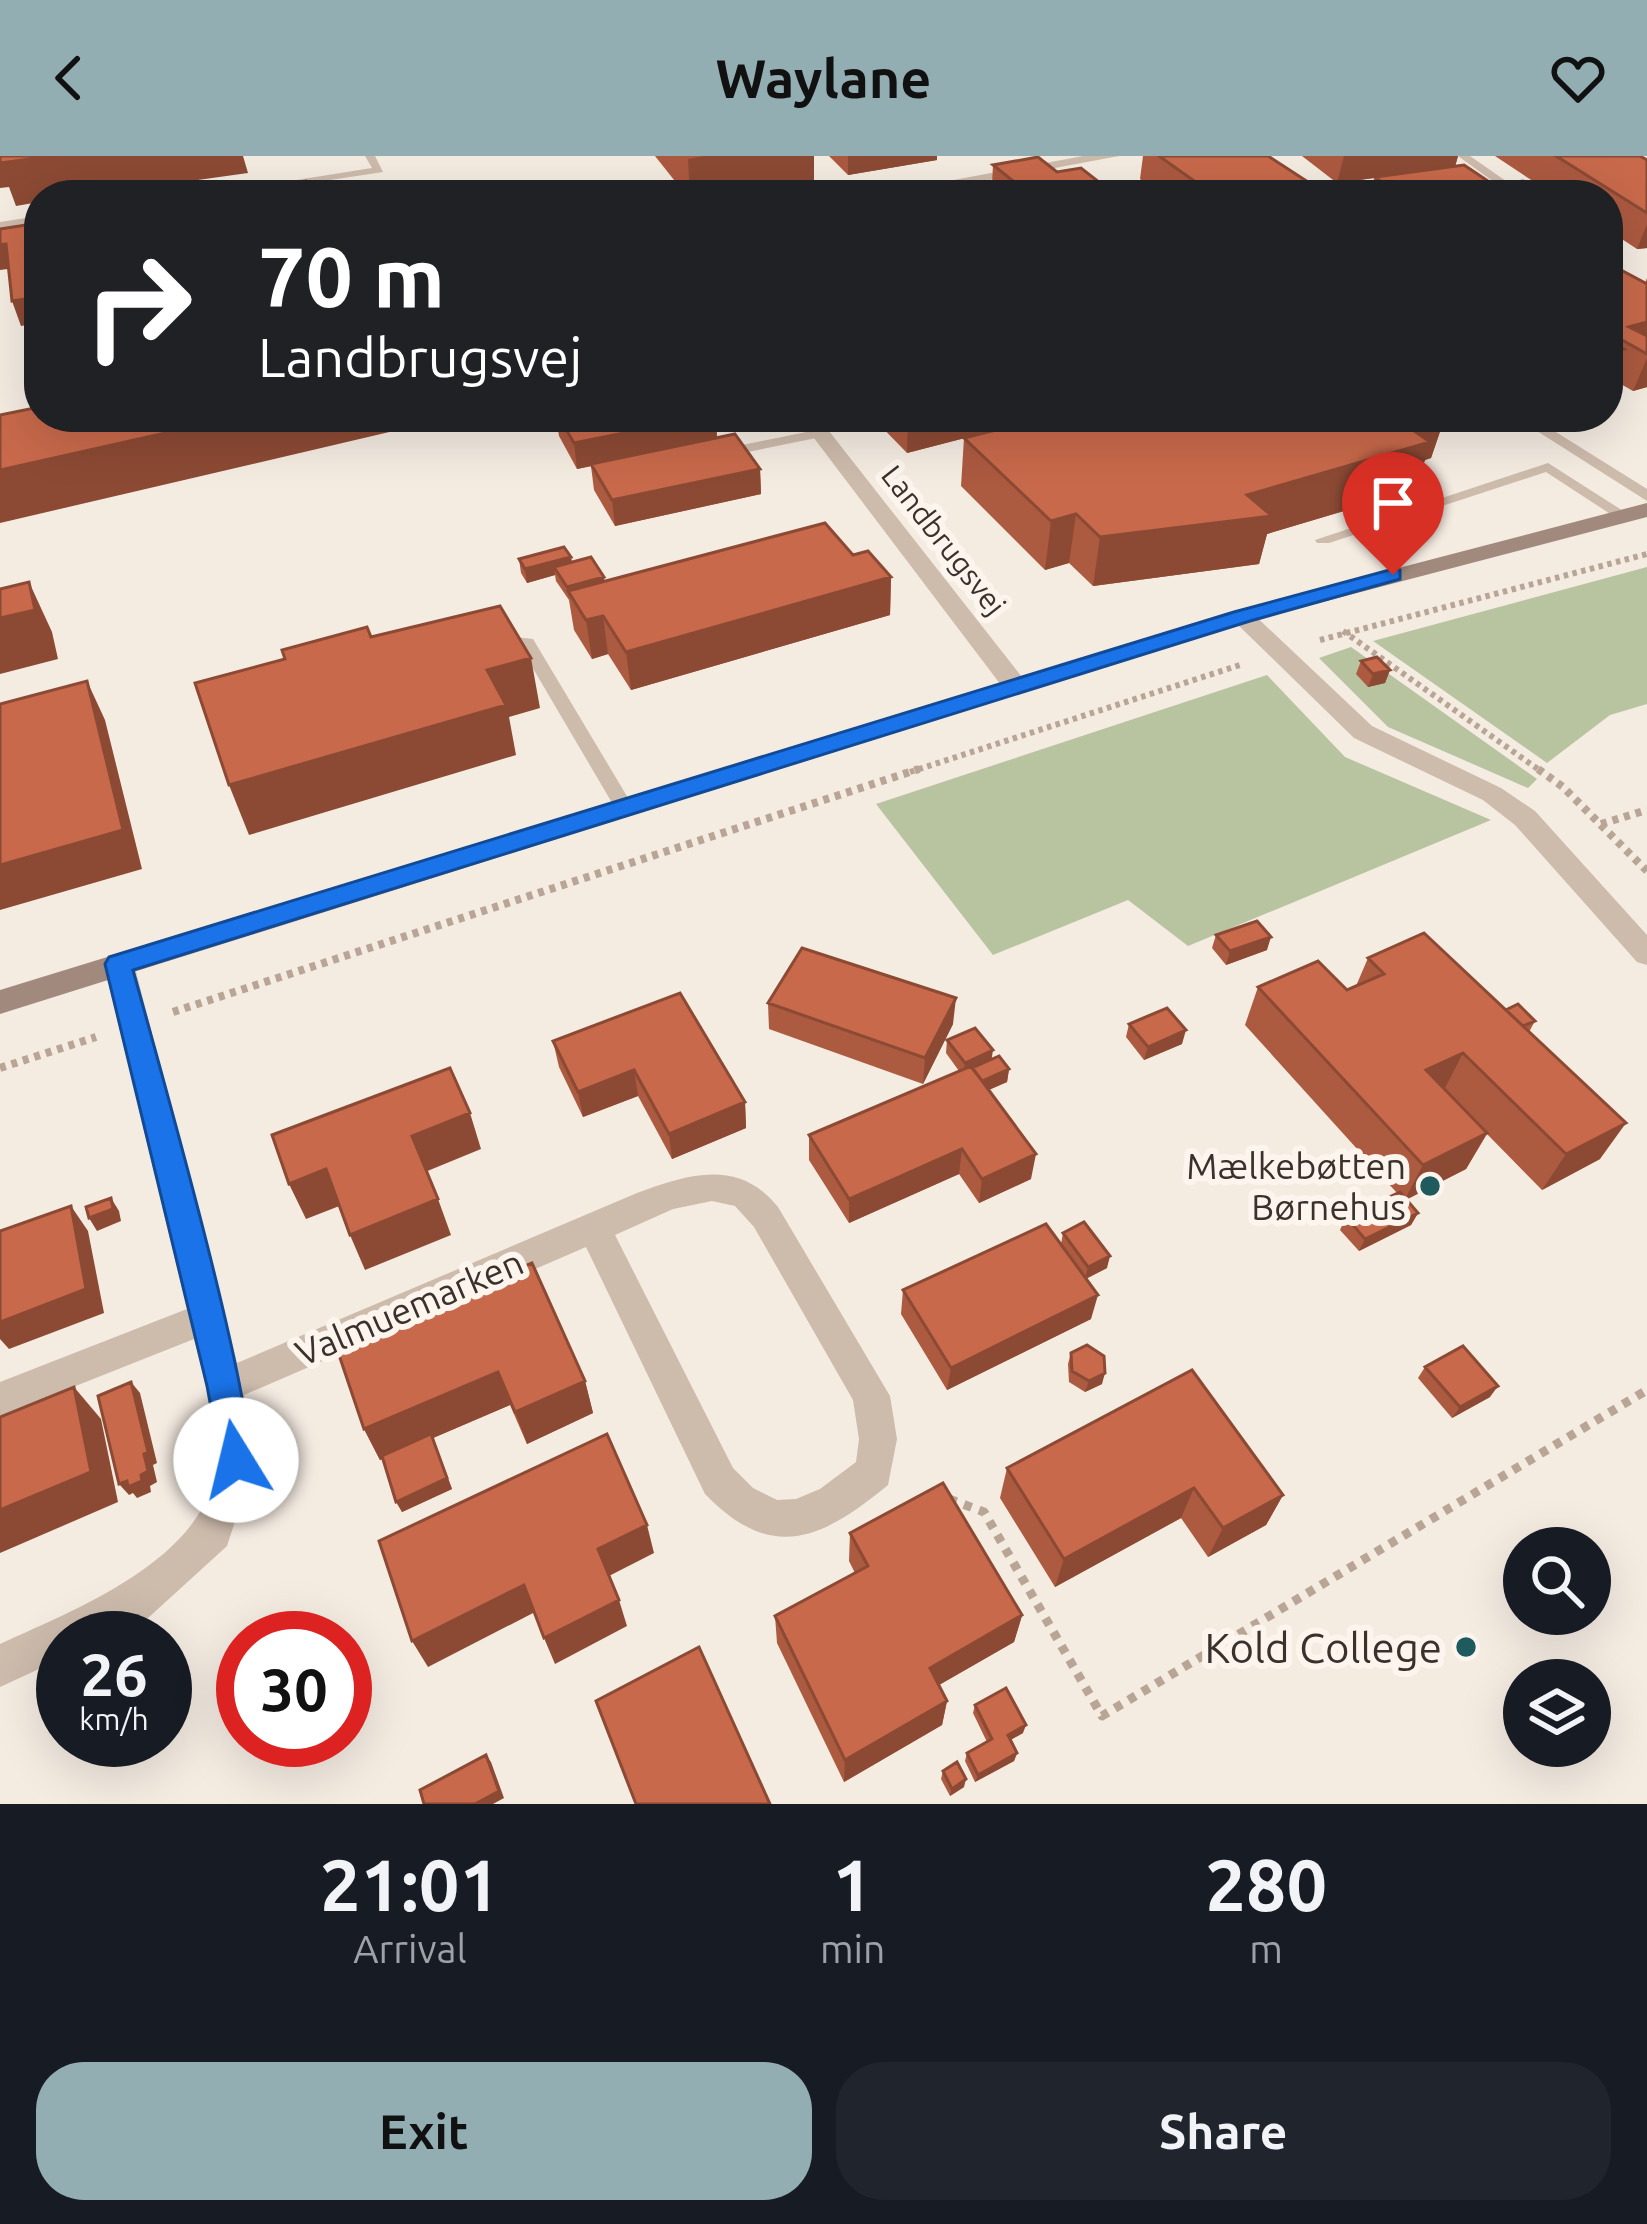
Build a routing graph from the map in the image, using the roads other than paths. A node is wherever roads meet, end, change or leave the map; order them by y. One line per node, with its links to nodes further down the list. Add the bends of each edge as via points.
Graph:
1 (370, 156): 4 (lane, via 380,170)
2 (1112, 156): 5 (street)
3 (1463, 156): 6 (lane)
4 (311, 180)
5 (970, 180)
6 (1498, 180)
7 (790, 432): 10 (lane, Landbrugsvej)
8 (819, 432): 16 (street, Landbrugsvej)
9 (1546, 432): 11 (lane)
10 (711, 455)
11 (1647, 496)
12 (1635, 513): 13 (lane, via 1549,467); 14 (street)
13 (1323, 540)
14 (1242, 616): 16 (street); 18 (street, via 1363,732 1525,818)
15 (483, 640): 17 (lane, via 526,643)
16 (1016, 687): 17 (street)
17 (625, 808): 19 (street)
18 (1647, 954)
19 (118, 964): 20 (street); 22 (street)
20 (0, 1002)
21 (594, 1228): 21 (street, Valmuemarken, via 719,1481 741,1507 768,1521 798,1520 834,1506 874,1472 871,1396 745,1194 679,1191); 23 (street, Valmuemarken)
22 (206, 1318): 23 (street); 24 (street)
23 (224, 1386): 25 (street, via 236,1460 213,1532 134,1604)
24 (0, 1399)
25 (0, 1666)

